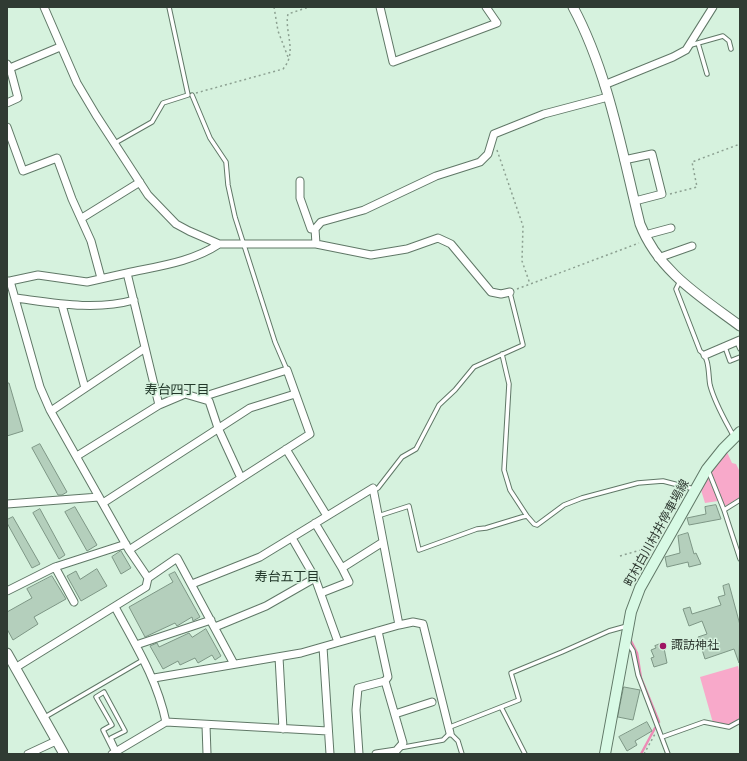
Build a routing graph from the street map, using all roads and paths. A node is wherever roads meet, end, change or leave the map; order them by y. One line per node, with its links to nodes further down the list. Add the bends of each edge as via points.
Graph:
1 (44, 7): 10 (street)
2 (169, 7): 21 (lane, via 188,95 163,103 152,122)
3 (274, 7): 12 (path, via 278,31)
4 (309, 7): 12 (path, via 288,14 291,44)
5 (380, 7): 6 (street, via 393,62 497,23)
6 (486, 7)
7 (573, 7): 15 (street, via 590,42)
8 (713, 7): 9 (street)
9 (694, 44): 11 (lane, via 723,36 729,41); 14 (lane); 15 (street, via 673,57)
10 (60, 47): 13 (street); 21 (street, via 78,83)
11 (731, 49)
12 (288, 58): 16 (path, via 283,69)
13 (9, 66): 18 (street, via 18,98)
14 (707, 74)
15 (604, 85): 17 (street)
16 (192, 95): 33 (lane, via 210,138 226,162 235,217)
17 (608, 97): 20 (street, via 544,114 494,134); 23 (street)
18 (7, 103)
19 (7, 127): 28 (street, via 23,172 57,158)
20 (492, 141): 30 (street, via 488,154 480,162 429,179 364,210 321,222); 41 (path, via 500,155 523,226 522,261)
21 (115, 143): 24 (street)
22 (740, 144): 26 (path, via 692,162 696,187)
23 (624, 160): 26 (street, via 652,154); 27 (street)
24 (140, 182): 28 (street); 32 (street, via 158,207 176,224)
25 (300, 182): 30 (street, via 300,198 311,229)
26 (662, 194): 27 (street)
27 (635, 201): 31 (street)
28 (82, 218): 38 (street, via 92,241)
29 (671, 228): 31 (street)
30 (315, 229): 34 (street)
31 (646, 237): 36 (street); 41 (path)
32 (219, 244): 33 (street); 37 (street, via 206,253 177,263)
33 (245, 244): 34 (street); 53 (lane, via 275,342)
34 (316, 244): 42 (street, via 371,255 407,249 438,238 451,244 491,292)
35 (692, 246): 36 (street)
36 (658, 258): 40 (street)
37 (127, 273): 38 (street); 44 (street)
38 (101, 278): 39 (street, via 87,282 38,275)
39 (8, 281): 43 (street)
40 (680, 281): 46 (street); 51 (lane, via 676,288 700,351)
41 (530, 284): 42 (path)
42 (510, 292): 50 (lane, via 523,345)
43 (14, 298): 45 (street); 58 (street, via 40,387)
44 (134, 300): 45 (street, via 104,306); 49 (street)
45 (62, 304): 54 (street)
46 (740, 326)
47 (739, 344): 48 (street)
48 (725, 347): 51 (street); 52 (lane, via 730,361)
49 (145, 348): 54 (street); 57 (street)
50 (502, 354): 66 (lane, via 470,370 455,390 439,405 416,449 402,457 378,488); 73 (lane, via 509,384 504,470 510,490)
51 (705, 355): 60 (lane, via 710,386 716,403)
52 (740, 357)
53 (287, 370): 55 (street); 56 (street)
54 (85, 388): 58 (street)
55 (295, 394): 59 (street, via 250,408); 61 (street, via 310,434)
56 (199, 398): 57 (street, via 185,394); 59 (street, via 209,400)
57 (159, 405): 62 (street)
58 (51, 411): 62 (street)
59 (218, 428): 64 (street); 67 (street)
60 (737, 435): 63 (main road, 町村白川村井停車場線)
61 (286, 449): 64 (street); 71 (street)
62 (77, 456): 67 (street)
63 (707, 469): 65 (main road, 町村白川村井停車場線); 70 (lane)
64 (241, 478): 78 (street)
65 (695, 489): 73 (lane, via 663,481 643,482 564,505 537,525); 77 (main road, 町村白川村井停車場線)
66 (373, 490): 71 (street); 72 (street)
67 (101, 500): 69 (street); 78 (street)
68 (740, 500): 70 (lane)
69 (7, 504)
70 (724, 510): 80 (lane)
71 (327, 516): 74 (street)
72 (378, 516): 73 (lane, via 408,506 419,550 477,529); 76 (street)
73 (527, 516)
74 (315, 523): 75 (street); 82 (street)
75 (292, 538): 84 (street); 85 (street, via 245,564)
76 (383, 542): 82 (street); 91 (street)
77 (664, 546): 79 (path, via 658,545); 92 (main road, 町村白川村井停車場線, via 640,588)
78 (128, 547): 81 (street); 83 (street)
79 (620, 556)
80 (740, 559)
81 (55, 567): 86 (street); 88 (street)
82 (342, 568): 87 (street, via 349,582)
83 (148, 578): 85 (street, via 178,558); 89 (street, via 146,587)
84 (315, 578): 87 (street); 90 (street, via 266,606)
85 (192, 584): 90 (street)
86 (7, 590)
87 (321, 593): 95 (street)
88 (74, 602)
89 (115, 607): 96 (street); 102 (street)
90 (213, 624): 96 (street); 101 (street)
91 (399, 625): 93 (street); 115 (street, via 413,622 423,624)
92 (628, 625): 94 (main road, 町村白川村井停車場線); 106 (lane, via 511,673 519,700)
93 (378, 631): 95 (street); 104 (street, via 388,677)
94 (626, 640): 114 (lane, via 633,651 638,675); 128 (main road, 町村白川村井停車場線)
95 (338, 642): 97 (street)
96 (136, 645): 100 (street)
97 (323, 647): 99 (street); 113 (street)
98 (7, 653): 102 (street)
99 (279, 657): 101 (street); 112 (street)
100 (144, 659): 103 (street); 108 (lane)
101 (234, 664): 103 (street)
102 (15, 668): 108 (street)
103 (154, 678): 110 (street)
104 (385, 681): 107 (street); 124 (street, via 358,688 356,710)
105 (432, 702): 107 (street)
106 (501, 707): 115 (lane, via 450,727); 127 (lane)
107 (395, 714): 118 (street, via 403,743)
108 (43, 718): 117 (street)
109 (740, 721): 116 (lane, via 729,727 704,722)
110 (166, 722): 111 (street); 119 (street)
111 (206, 725): 112 (street); 122 (street)
112 (283, 729): 113 (street)
113 (328, 731): 123 (street)
114 (660, 731): 116 (lane); 129 (path, via 654,735)
115 (450, 733): 118 (lane, via 443,740); 126 (lane, via 455,737)
116 (662, 737): 130 (lane)
117 (56, 741): 120 (street); 121 (street)
118 (397, 751): 125 (street)
119 (115, 752): 119 (lane, via 103,730 112,725 96,697 104,692 125,731 111,738)
120 (28, 754)
121 (64, 754)
122 (207, 754)
123 (330, 754)
124 (359, 754)
125 (376, 754)
126 (462, 754)
127 (525, 754)
128 (605, 754)
129 (644, 754)
130 (668, 754)

